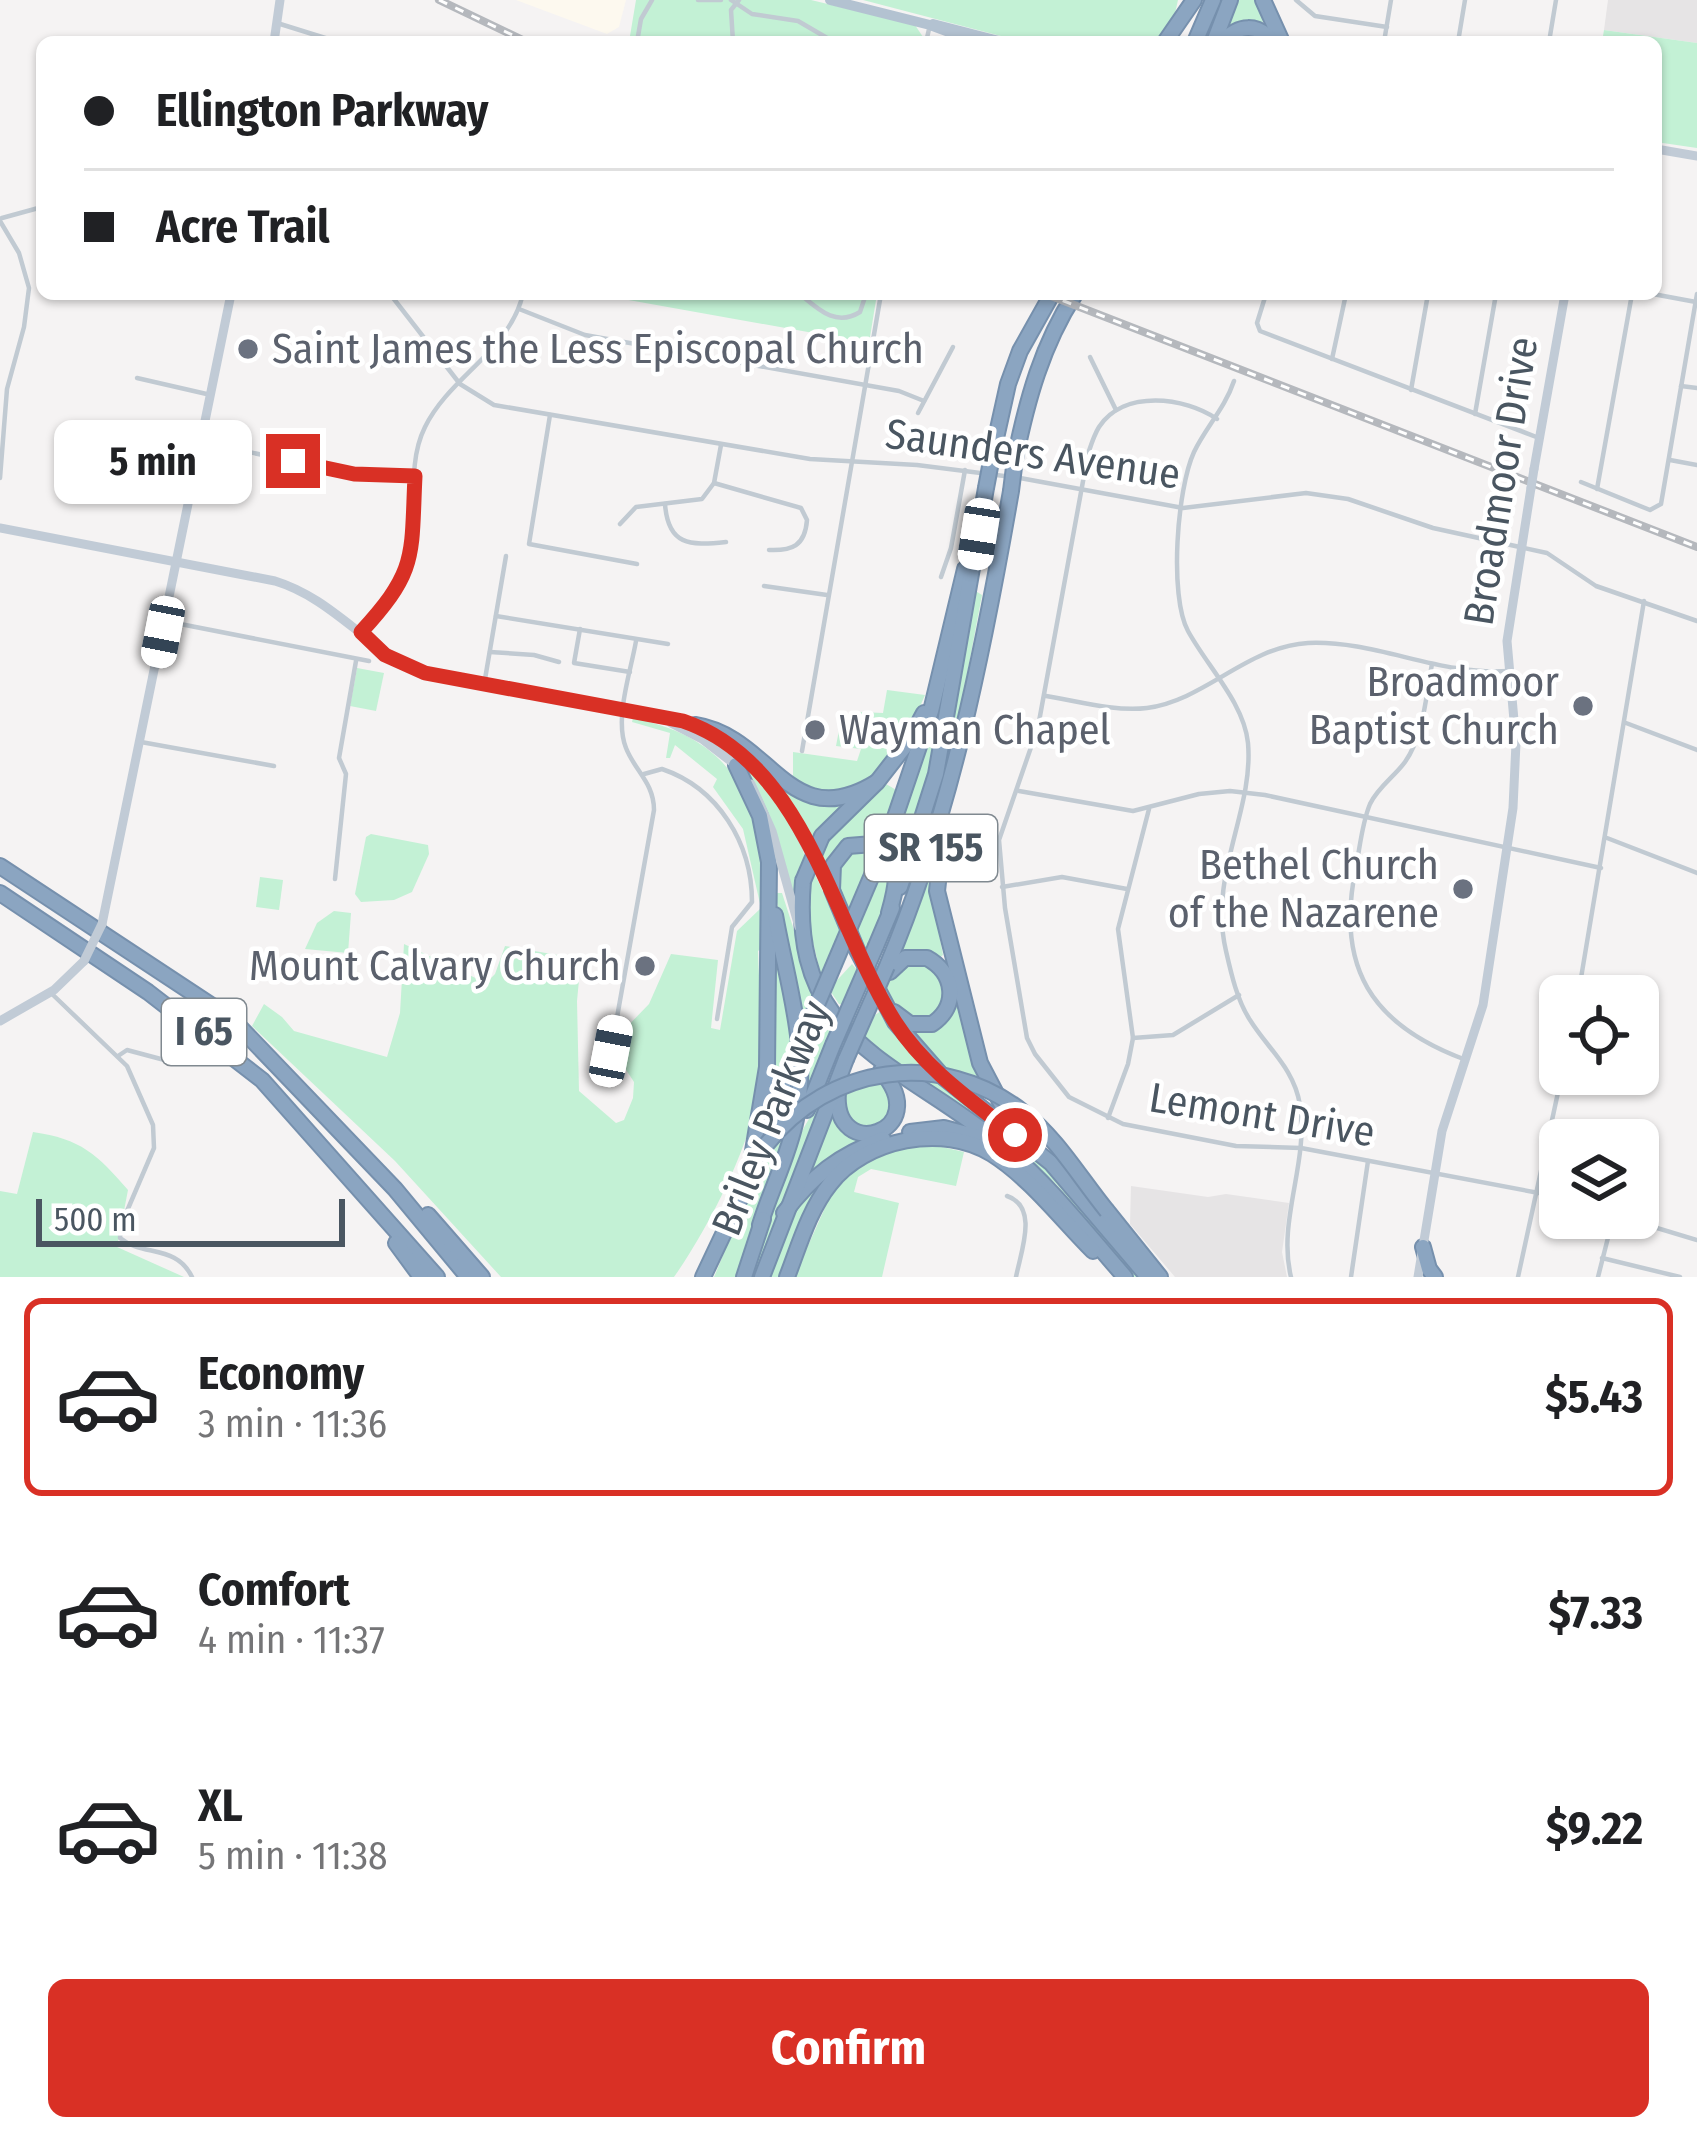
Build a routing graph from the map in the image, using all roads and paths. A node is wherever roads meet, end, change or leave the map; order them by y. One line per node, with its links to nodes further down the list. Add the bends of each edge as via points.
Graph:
1 (280, 0): 15 (main road)
2 (652, 0): 21 (street)
3 (698, 0): 4 (street)
4 (721, 0)
5 (830, 0): 16 (main road)
6 (1194, 0): 28 (highway)
7 (1213, 0): 29 (highway)
8 (1231, 0): 30 (highway)
9 (1263, 0): 33 (highway)
10 (1296, 0): 17 (street, via 1315,16)
11 (1391, 0): 17 (street)
12 (1465, 0): 35 (street)
13 (1556, 0): 36 (street)
14 (735, 1): 22 (street); 23 (street)
15 (277, 23): 19 (main road); 20 (street)
16 (930, 25): 18 (main road); 24 (street); 27 (main road)
17 (1387, 27): 34 (street)
18 (949, 33): 25 (main road); 26 (main road)
19 (275, 36)
20 (319, 36)
21 (638, 36)
22 (732, 36)
23 (824, 36)
24 (929, 36)
25 (934, 36)
26 (958, 36)
27 (981, 36)
28 (1170, 36)
29 (1198, 36)
30 (1221, 36)
31 (1227, 36): 32 (highway, via 1248,27)
32 (1267, 36)
33 (1279, 36)
34 (1385, 36)
35 (1460, 36)
36 (1550, 36)
37 (1662, 152): 38 (main road)
38 (1697, 156)
39 (36, 209): 40 (street)
40 (0, 220): 70 (street, via 29,288)
41 (1662, 295): 42 (street)
42 (1696, 298): 65 (street)
43 (230, 300): 68 (main road)
44 (395, 300): 63 (street, Saunders Avenue)
45 (522, 300): 57 (street)
46 (809, 300): 47 (street, via 838,319 860,312)
47 (864, 300)
48 (880, 300): 64 (street)
49 (1049, 300): 87 (highway, bridge, via 1008,384)
50 (1071, 300): 126 (highway, bridge, via 1033,379)
51 (1265, 300): 60 (street, via 1258,328)
52 (1345, 300): 60 (street)
53 (1427, 300): 67 (street)
54 (1495, 300): 73 (street)
55 (1563, 300): 76 (main road, Broadmoor Drive)
56 (1631, 300): 88 (street)
57 (519, 310): 63 (street); 64 (street, via 585,335)
58 (953, 347): 69 (street)
59 (1090, 357): 71 (street)
60 (1332, 360): 67 (street)
61 (137, 378): 68 (street)
62 (1234, 381): 75 (street)
63 (460, 384): 74 (street, Saunders Avenue, via 494,406); 83 (street, via 426,425)
64 (867, 385): 69 (street); 79 (street)
65 (1682, 386): 66 (street); 80 (street)
66 (1697, 388)
67 (1412, 390): 73 (street)
68 (211, 394): 77 (main road)
69 (924, 400): 72 (street)
70 (3, 402): 84 (street)
71 (1116, 410): 75 (street, via 1169,401); 89 (street, Lemont Drive, via 1097,429)
72 (918, 413)
73 (1475, 414): 76 (street)
74 (550, 415): 78 (street, Saunders Avenue); 99 (street, via 529,544)
75 (1217, 418): 91 (street, via 1194,452)
76 (1539, 438): 95 (main road, Broadmoor Drive, bridge)
77 (201, 442): 83 (street, via 354,474); 98 (main road)
78 (721, 445): 79 (street, Saunders Avenue); 86 (street)
79 (851, 460): 82 (street, Saunders Avenue); 102 (street)
80 (1670, 460): 81 (street); 88 (street, via 1656,508)
81 (1697, 465)
82 (964, 470): 89 (street, Saunders Avenue); 100 (street)
83 (415, 476): 108 (street, via 410,564)
84 (0, 478)
85 (1580, 482): 88 (street)
86 (714, 483): 90 (street, via 702,499); 96 (street, via 801,508 801,543)
87 (983, 488): 120 (highway); 149 (highway, Briley Parkway / SR 155, via 936,774)
88 (1598, 489)
89 (1081, 490): 91 (street, Saunders Avenue); 121 (street, Lemont Drive)
90 (665, 504): 92 (street, via 636,507); 94 (street, via 672,535)
91 (1183, 508): 95 (street, Saunders Avenue, via 1323,495); 118 (street, via 1177,599)
92 (620, 524)
93 (0, 528): 98 (main road)
94 (726, 542)
95 (1520, 546): 103 (street, Saunders Avenue); 116 (main road, Broadmoor Drive)
96 (769, 550)
97 (506, 556): 104 (street)
98 (178, 562): 105 (main road); 108 (main road, via 303,590)
99 (638, 564)
100 (941, 578)
101 (764, 586): 102 (street)
102 (827, 595): 129 (street)
103 (1644, 601): 106 (street, Saunders Avenue); 124 (street)
104 (496, 616): 107 (street); 111 (street)
105 (165, 621): 112 (street); 127 (main road)
106 (1697, 621)
107 (580, 629): 109 (street); 117 (street, via 574,663)
108 (361, 632): 119 (main road, via 385,655 425,673)
109 (636, 641): 110 (street); 117 (street)
110 (668, 644)
111 (490, 652): 114 (street); 119 (street)
112 (356, 661): 113 (street); 144 (street, via 339,758 346,774)
113 (369, 661)
114 (559, 662)
115 (1432, 664): 116 (street); 118 (street, via 1314,643 1258,655); 137 (street, via 1412,749)
116 (1508, 671): 139 (main road, Broadmoor Drive, via 1516,762)
117 (631, 673): 122 (street)
118 (1217, 677): 121 (street, via 1146,708); 135 (street, via 1248,740)
119 (484, 685): 122 (main road)
120 (935, 692): 133 (highway); 170 (highway, bridge, via 889,835)
121 (1044, 696): 134 (street, Lemont Drive)
122 (625, 710): 123 (main road); 132 (street, via 625,746)
123 (649, 715): 125 (main road); 130 (main road)
124 (1626, 723): 128 (street); 138 (street)
125 (695, 725): 133 (highway, via 730,738 808,796 838,800); 148 (main road, via 764,774)
126 (965, 726): 150 (highway, SR 155); 173 (highway, via 937,891 987,1081)
127 (141, 742): 131 (street); 153 (main road, bridge, via 102,924 84,961)
128 (1697, 750)
129 (802, 751)
130 (736, 765): 143 (highway, via 760,816); 151 (main road, via 764,807)
131 (274, 766)
132 (644, 774): 156 (street, via 662,769 709,794 745,860 752,902 732,927); 161 (street, via 654,810)
133 (877, 782): 151 (highway, bridge, via 809,858 803,923)
134 (1016, 790): 136 (street, via 1117,810); 145 (street, Lemont Drive, via 999,840)
135 (1243, 792): 136 (street); 137 (street); 155 (street, via 1222,901)
136 (1149, 808): 146 (street)
137 (1366, 818): 139 (street); 163 (street, via 1348,926 1356,965 1396,1024)
138 (1607, 838): 141 (street); 142 (street)
139 (1506, 849): 141 (street); 163 (main road, Broadmoor Drive, via 1484,1005)
140 (0, 866): 160 (highway, I 65, via 201,997)
141 (1601, 868): 152 (street)
142 (1697, 873)
143 (768, 874): 170 (highway, via 767,1067); 179 (highway, via 801,1070 790,1143)
144 (335, 879)
145 (1002, 886): 146 (street, via 1062,878); 167 (street, Lemont Drive, via 1027,1038 1069,1097)
146 (1127, 889): 158 (street, via 1118,942)
147 (0, 893): 172 (highway, I 65, via 220,1043)
148 (840, 913): 149 (highway, via 832,865 848,846 865,843 895,865); 154 (highway)
149 (889, 914): 179 (highway, Briley Parkway / SR 155, bridge)
150 (888, 970): 154 (highway, bridge); 154 (highway, via 905,958 927,958 945,972 950,1001 923,1026 902,1019)
151 (812, 973): 159 (highway)
152 (1582, 975)
153 (51, 992): 157 (main road); 162 (street)
154 (879, 995): 165 (highway, Briley Parkway, bridge); 173 (highway, via 925,1060)
155 (1239, 995): 158 (street, via 1173,1035); 168 (street, via 1297,1090)
156 (717, 1019)
157 (0, 1021)
158 (1132, 1038): 167 (street)
159 (854, 1040): 165 (highway, via 895,1092 897,1110 886,1129 862,1134 843,1122 837,1101); 169 (highway)
160 (263, 1050): 189 (highway, I 65); 190 (highway, via 382,1162)
161 (611, 1051)
162 (118, 1056): 164 (street); 186 (street, via 156,1141 119,1237 177,1258)
163 (1466, 1060): 174 (main road, Broadmoor Drive)
164 (172, 1062)
165 (844, 1064): 178 (highway, Briley Parkway)
166 (1558, 1095): 175 (street)
167 (1108, 1118): 168 (street, Lemont Drive, via 1236,1146)
168 (1301, 1148): 171 (street, Lemont Drive); 199 (street, via 1286,1250)
169 (1009, 1151): 178 (highway, via 944,1128 889,1136 816,1174); 196 (highway, via 1069,1208)
170 (752, 1157): 177 (highway)
171 (1368, 1161): 174 (street, Lemont Drive); 200 (street)
172 (336, 1162): 187 (highway); 188 (highway, I 65)
173 (1051, 1162): 197 (highway)
174 (1435, 1173): 175 (street, Lemont Drive); 183 (main road, Broadmoor Drive); 201 (main road, Broadmoor Drive)
175 (1538, 1191): 203 (street)
176 (1007, 1196): 195 (street, via 1025,1212)
177 (739, 1198): 191 (highway); 198 (highway, bridge, via 766,1145 802,1107 843,1084 907,1071 954,1077 1025,1113)
178 (784, 1214): 193 (highway, Briley Parkway)
179 (760, 1225): 192 (highway, Briley Parkway / SR 155)
180 (1659, 1229): 182 (street)
181 (1607, 1239): 184 (street)
182 (1697, 1240)
183 (1423, 1247): 201 (main road, Broadmoor Drive); 202 (highway)
184 (1603, 1258): 185 (street); 204 (street)
185 (1643, 1268): 205 (street); 206 (street)
186 (192, 1277)
187 (422, 1277)
188 (437, 1277)
189 (468, 1277)
190 (482, 1277)
191 (703, 1277)
192 (744, 1277)
193 (762, 1277)
194 (787, 1277): 196 (highway, via 818,1202 845,1168 889,1145 939,1139 989,1152)
195 (1016, 1277)
196 (1123, 1277)
197 (1148, 1277)
198 (1160, 1277)
199 (1291, 1277)
200 (1351, 1277)
201 (1414, 1277)
202 (1436, 1277)
203 (1518, 1277)
204 (1598, 1277)
205 (1641, 1277)
206 (1681, 1277)

